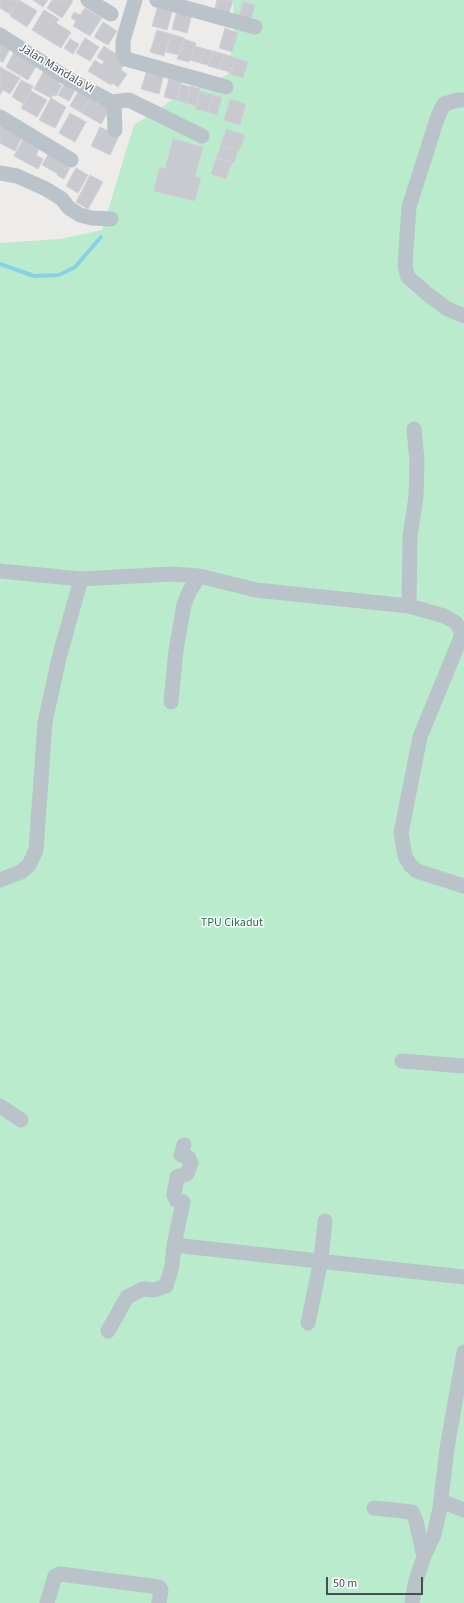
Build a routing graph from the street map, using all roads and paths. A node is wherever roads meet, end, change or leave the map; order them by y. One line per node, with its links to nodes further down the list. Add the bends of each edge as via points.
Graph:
1 (88, 0): 4 (street)
2 (135, 0): 7 (street, via 123,41 126,59)
3 (157, 0): 5 (street)
4 (111, 14)
5 (255, 27)
6 (0, 35): 9 (street, Jalan Mandala VI, via 65,77)
7 (226, 87)
8 (464, 100): 16 (street, via 444,104 438,116 409,207 405,266 408,277 426,293 446,308)
9 (112, 102): 11 (street); 12 (street, via 129,100)
10 (0, 117): 13 (street)
11 (115, 130)
12 (202, 136)
13 (71, 160)
14 (0, 173): 15 (street, via 17,176 46,189 80,215)
15 (111, 218)
16 (464, 316)
17 (414, 429): 21 (street, via 417,460 416,497 410,536)
18 (0, 571): 20 (street)
19 (199, 576): 20 (street, via 172,574); 21 (street, via 256,590); 22 (street, via 184,605)
20 (81, 579): 23 (street, via 59,658 45,722 36,850 30,865 22,872)
21 (409, 606): 24 (street, via 450,619 461,630 462,637 420,737 401,833 405,856 410,866 417,871)
22 (171, 702)
23 (1, 879)
24 (464, 886)
25 (402, 1061): 26 (street)
26 (464, 1066)
27 (0, 1106): 28 (street)
28 (21, 1120)
29 (184, 1145): 31 (street, via 181,1155 190,1158 191,1163 187,1174 177,1177 174,1198 183,1202)
30 (325, 1221): 32 (street)
31 (174, 1245): 32 (street); 35 (street, via 172,1266 166,1286 143,1290 127,1297)
32 (320, 1260): 33 (street); 34 (street)
33 (464, 1277)
34 (308, 1323)
35 (108, 1331)
36 (464, 1352): 37 (street, via 447,1448)
37 (441, 1501): 39 (street); 40 (street, via 434,1535)
38 (374, 1508): 40 (street, via 412,1512)
39 (464, 1510)
40 (424, 1556): 43 (street)
41 (47, 1603): 42 (street, via 55,1576 60,1574 159,1587)
42 (159, 1603)
43 (412, 1603)

